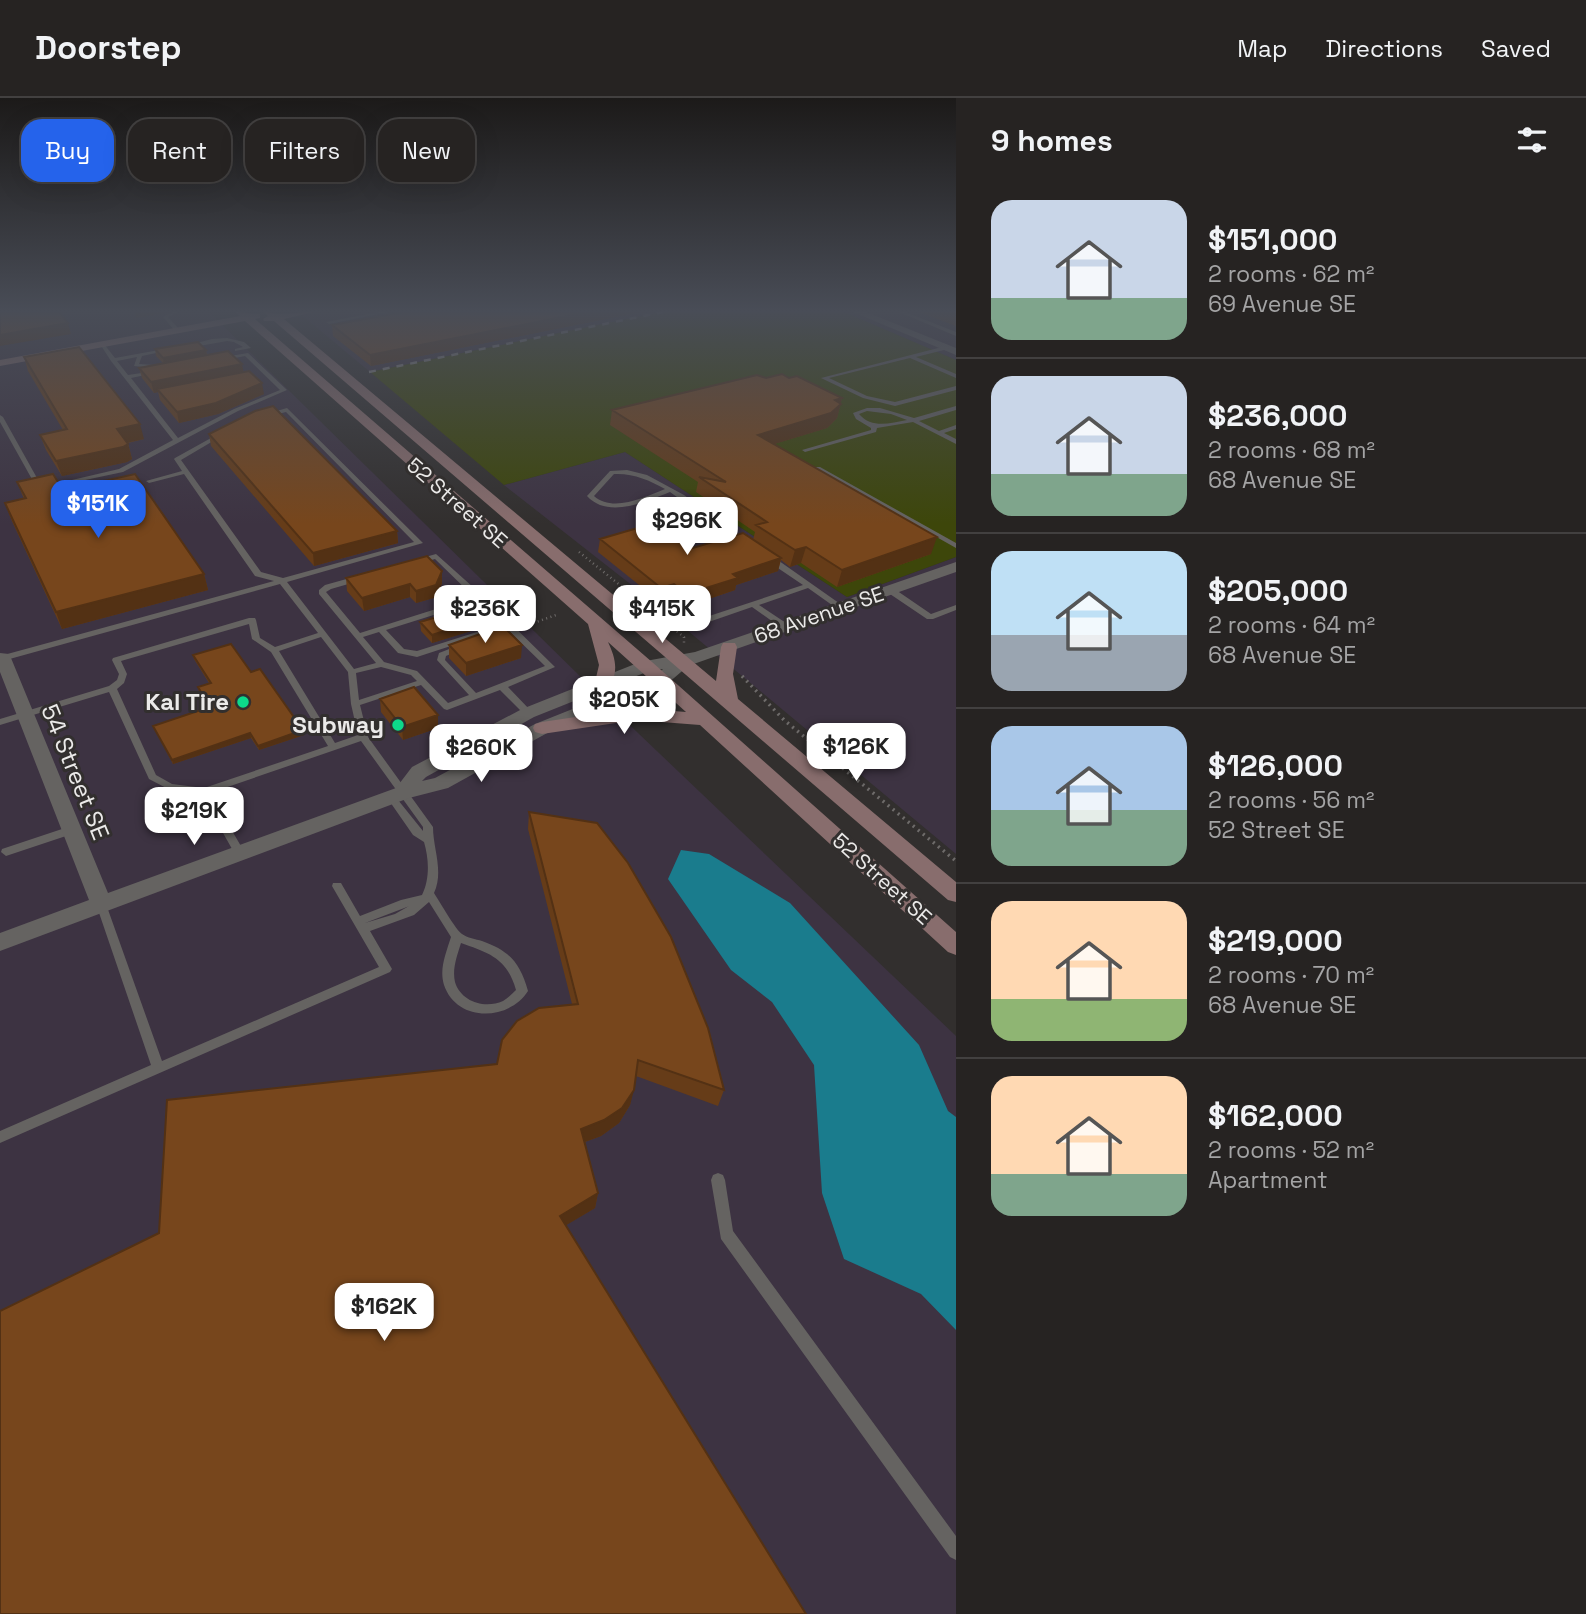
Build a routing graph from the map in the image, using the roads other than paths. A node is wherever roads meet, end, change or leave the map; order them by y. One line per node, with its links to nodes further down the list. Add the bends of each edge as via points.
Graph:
1 (131, 383): 8 (lane)
2 (276, 383): 17 (lane, via 284,390)
3 (323, 383): 36 (main road, 52 Street SE)
4 (353, 383): 45 (main road, 52 Street SE)
5 (833, 383): 6 (lane, via 895,404)
6 (956, 388)
7 (156, 396): 8 (lane)
8 (143, 399): 17 (lane)
9 (956, 408): 12 (lane)
10 (0, 417): 17 (lane, via 40,489 121,471)
11 (260, 417): 28 (lane, via 287,410 419,543)
12 (912, 421): 14 (lane); 14 (lane, via 873,408 856,413); 16 (lane)
13 (235, 426): 21 (lane, via 177,459)
14 (874, 427): 19 (lane, via 874,432)
15 (956, 427): 16 (lane)
16 (938, 433): 18 (lane)
17 (177, 441)
18 (956, 442)
19 (805, 450)
20 (818, 468): 25 (lane)
21 (186, 472): 22 (lane); 28 (lane, via 258,575)
22 (149, 481)
23 (670, 491): 23 (lane, via 646,477 616,471 590,496 596,502 616,505); 24 (lane)
24 (751, 546)
25 (956, 546)
26 (762, 554): 29 (lane)
27 (956, 567): 30 (street, 68 Avenue SE)
28 (281, 580): 40 (lane); 44 (lane)
29 (809, 585): 32 (lane); 34 (lane)
30 (890, 590): 33 (lane, via 930,617); 34 (street, 68 Avenue SE)
31 (480, 598): 38 (lane); 39 (lane); 41 (lane, via 436,556 328,587 322,592)
32 (753, 604): 35 (lane); 37 (lane)
33 (956, 607)
34 (842, 608): 37 (street, 68 Avenue SE)
35 (700, 622)
36 (596, 623): 47 (main road, 52 Street SE); 50 (main road, via 609,664)
37 (786, 627): 42 (street, 68 Avenue SE)
38 (510, 628): 39 (lane, via 417,654 401,651); 52 (lane, via 551,667); 54 (lane, via 442,655 443,663)
39 (381, 629): 41 (lane)
40 (323, 634): 43 (lane); 48 (lane)
41 (358, 636): 46 (lane)
42 (729, 647): 45 (street, 68 Avenue SE); 55 (main road, via 724,686)
43 (274, 650): 53 (lane, via 256,639 252,620 116,660 123,674); 63 (lane)
44 (1, 658): 58 (street, 54 Street SE)
45 (682, 662): 47 (street, 68 Avenue SE); 49 (street, 68 Avenue SE); 55 (main road, 52 Street SE)
46 (381, 664): 48 (lane); 51 (lane, via 414,673)
47 (646, 666): 49 (main road, 52 Street SE); 50 (street, 68 Avenue SE)
48 (352, 672): 56 (lane)
49 (661, 680): 59 (main road, 52 Street SE); 61 (street, 68 Avenue SE)
50 (604, 681): 57 (street, 68 Avenue SE)
51 (422, 682): 54 (lane, via 447,707); 56 (lane)
52 (502, 686): 54 (lane); 57 (lane)
53 (111, 688): 58 (lane); 64 (lane, via 152,777 170,787)
54 (475, 697)
55 (730, 702): 70 (main road, 52 Street SE)
56 (355, 704): 62 (lane)
57 (528, 713): 65 (street, 68 Avenue SE, via 419,772)
58 (26, 714): 60 (lane); 66 (street, 54 Street SE)
59 (706, 720): 61 (main road, via 636,714); 76 (main road, 52 Street SE)
60 (0, 722)
61 (542, 728): 65 (street, 68 Avenue SE, via 441,783)
62 (363, 737): 63 (lane); 65 (lane)
63 (333, 747): 64 (lane)
64 (204, 791): 68 (lane)
65 (397, 795): 68 (street, 68 Avenue SE); 71 (lane, via 428,827 434,887)
66 (71, 830): 67 (lane); 72 (street, 54 Street SE)
67 (6, 852)
68 (240, 853): 72 (street, 68 Avenue SE)
69 (337, 886): 73 (lane)
70 (956, 894)
71 (429, 896): 73 (lane, via 405,902); 74 (lane)
72 (101, 904): 75 (street, 68 Avenue SE); 77 (lane)
73 (361, 925): 77 (lane, via 386,969)
74 (457, 937): 74 (lane, via 447,972 450,989 464,1004 486,1011 509,1003 522,991 518,973 506,956)
75 (0, 942)
76 (956, 946)
77 (158, 1068): 78 (lane)
78 (0, 1137)
79 (718, 1180): 80 (lane, via 726,1234)
80 (956, 1551)

